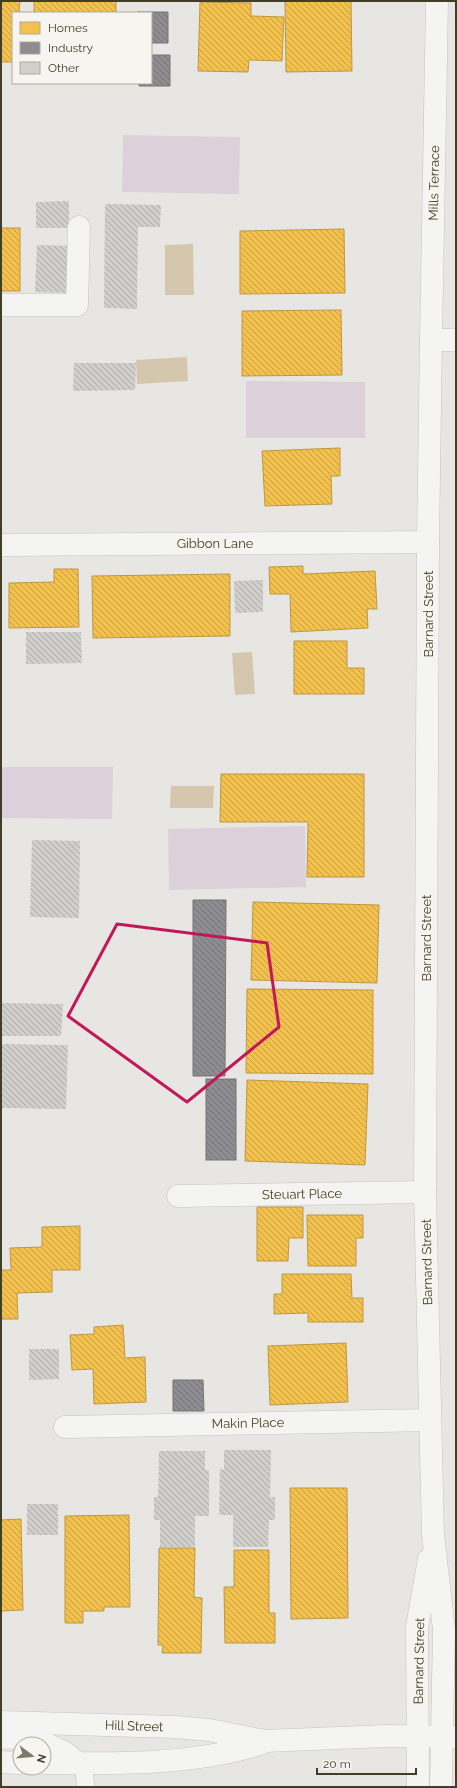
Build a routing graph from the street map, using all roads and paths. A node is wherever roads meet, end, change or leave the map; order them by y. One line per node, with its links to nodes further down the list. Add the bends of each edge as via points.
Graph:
1 (437, 1): 4 (street, Mills Terrace)
2 (79, 227): 3 (street, via 77,305)
3 (1, 306)
4 (431, 340): 5 (street); 6 (street, Barnard Street)
5 (456, 340)
6 (428, 542): 7 (street, Gibbon Lane); 8 (street, Barnard Street)
7 (1, 545)
8 (425, 1192): 9 (street, Steuart Place); 10 (street, Barnard Street)
9 (178, 1196)
10 (430, 1420): 11 (street, Makin Place); 12 (street, Barnard Street)
11 (65, 1427)
12 (433, 1535): 14 (street, Barnard Street, via 417,1627); 15 (street, Barnard Street, via 444,1630)
13 (1, 1722): 17 (street, Hill Street, via 175,1727 210,1730)
14 (419, 1736): 15 (street, Hill Street); 17 (street, Hill Street); 23 (street, Barnard Street)
15 (449, 1737): 24 (street, Barnard Street)
16 (1, 1740): 21 (lane, via 46,1741 67,1751)
17 (265, 1742): 21 (street, Hill Street, via 244,1749 173,1760)
18 (1, 1762): 19 (street)
19 (12, 1763)
20 (52, 1763): 21 (street, Hill Street)
21 (83, 1764): 22 (lane)
22 (86, 1787)
23 (418, 1787)
24 (441, 1787)

